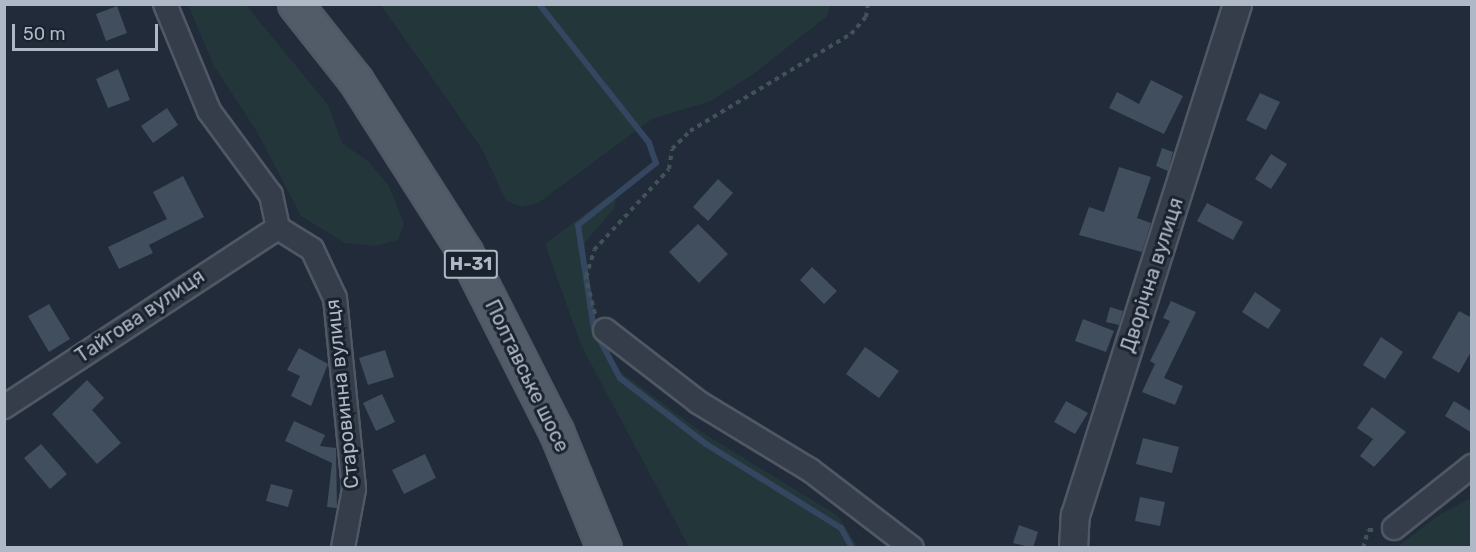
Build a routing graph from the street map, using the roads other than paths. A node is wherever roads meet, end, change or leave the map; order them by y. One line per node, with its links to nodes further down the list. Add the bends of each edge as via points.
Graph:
1 (165, 4): 4 (street, via 209,111 271,195)
2 (295, 4): 10 (main road, Полтавське шосе / Н-31, via 362,90 465,252 556,431)
3 (1237, 4): 12 (street, Дворічна вулиця, via 1078,505)
4 (279, 228): 6 (street, Тайгова вулиця); 9 (street, Старовинна вулиця, via 312,249 335,298 354,489)
5 (605, 330): 11 (street, via 698,402 810,471)
6 (4, 407)
7 (1472, 466): 8 (street)
8 (1395, 528)
9 (343, 548)
10 (604, 548)
11 (912, 548)
12 (1073, 548)

